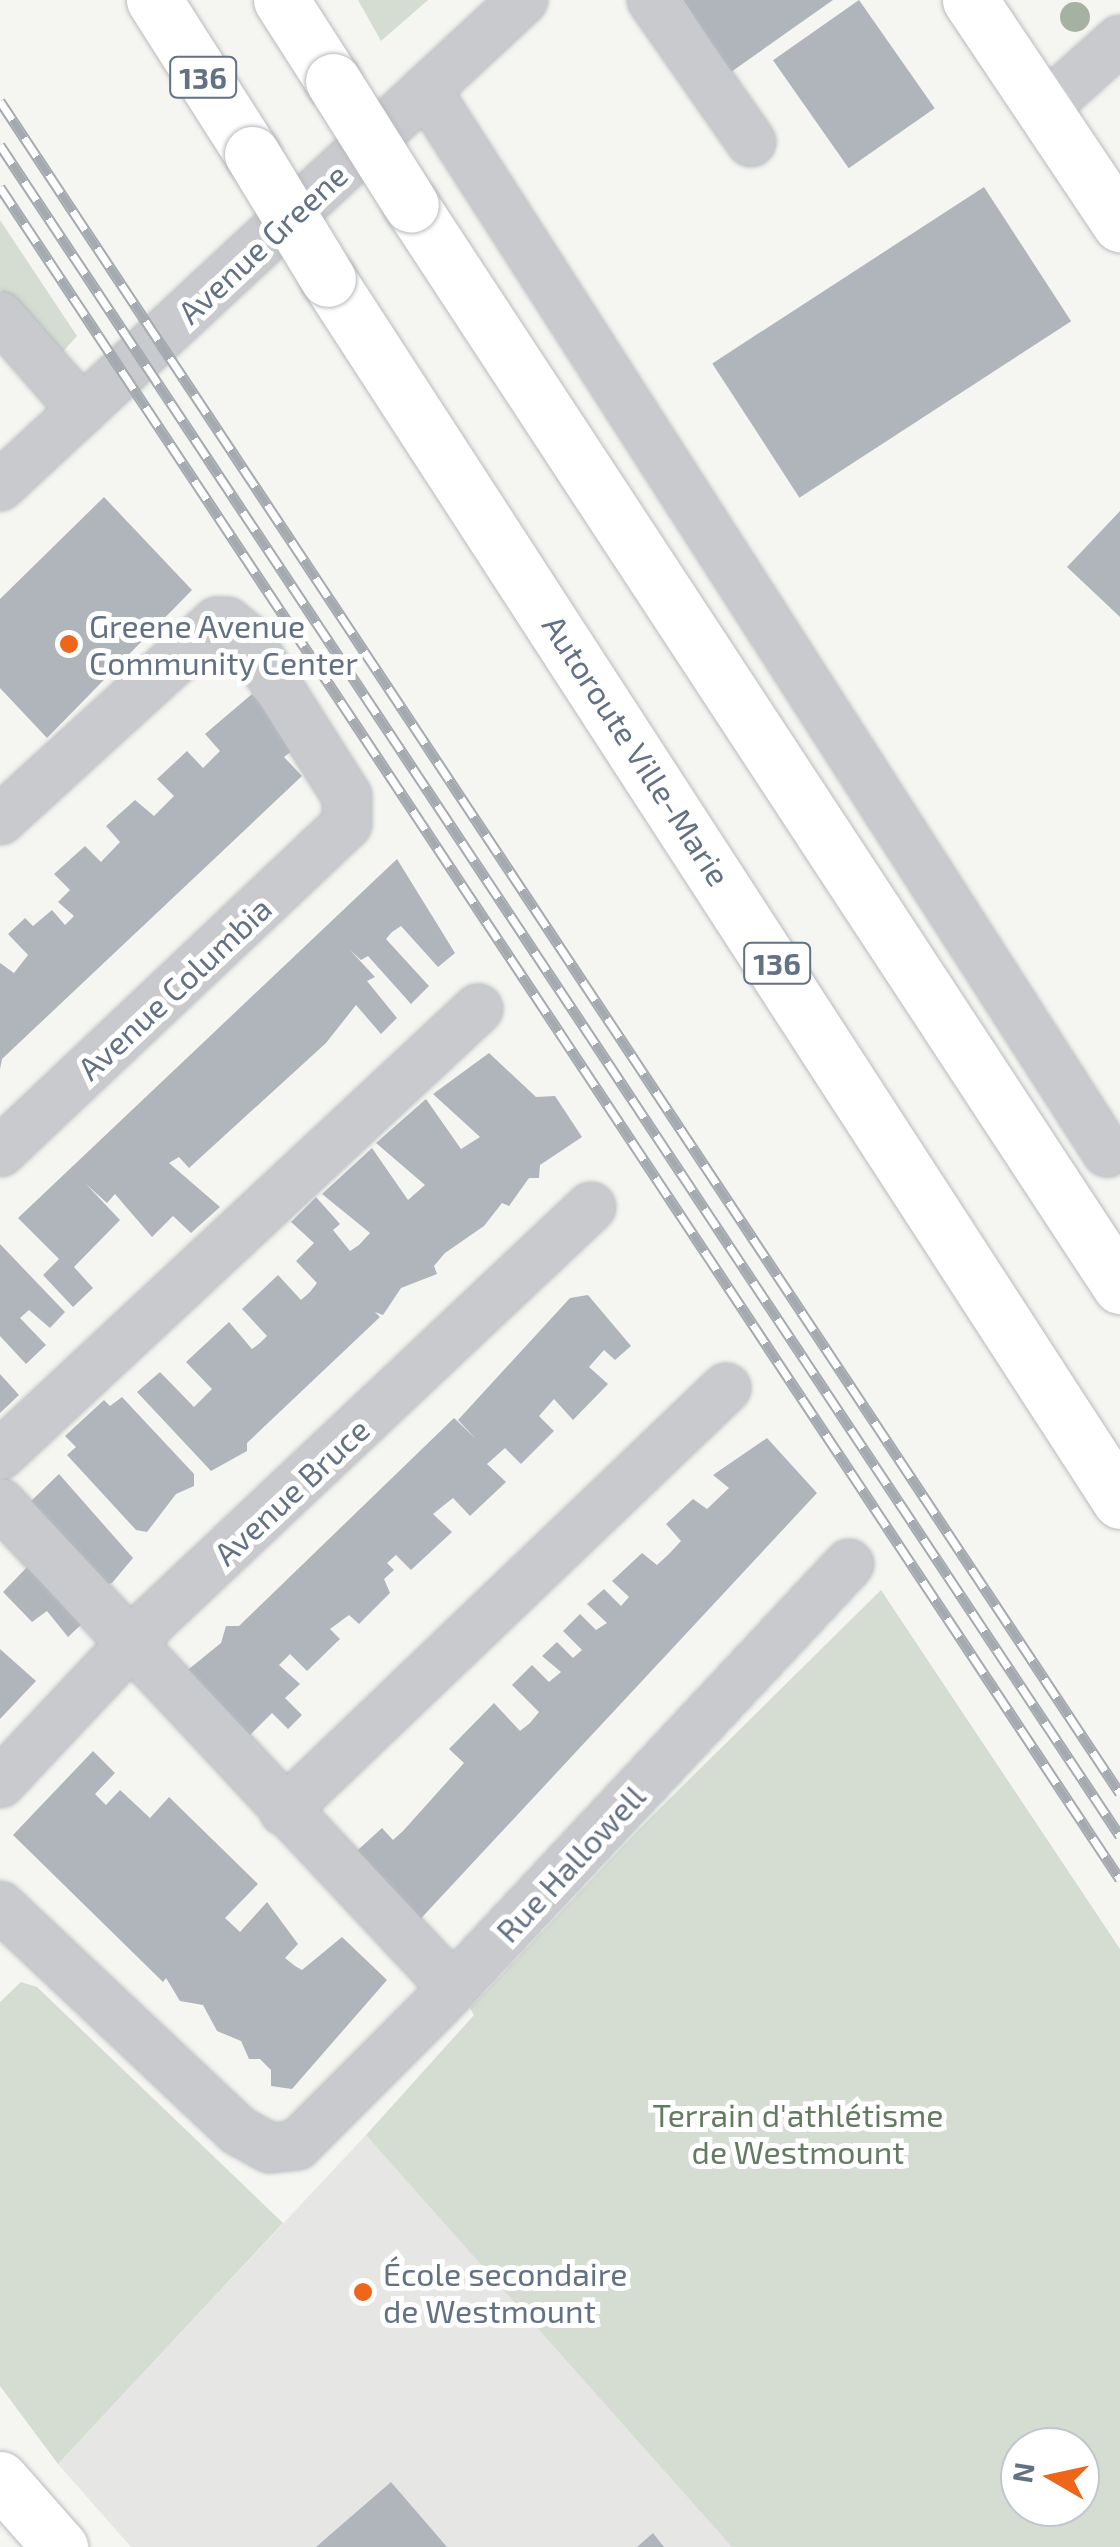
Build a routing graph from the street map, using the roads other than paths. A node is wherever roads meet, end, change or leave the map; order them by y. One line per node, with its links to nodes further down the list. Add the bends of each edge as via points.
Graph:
1 (154, 0): 22 (main road, Autoroute Ville-Marie / 136, bridge)
2 (281, 0): 19 (main road, bridge)
3 (523, 0): 7 (street, Avenue Greene)
4 (652, 0): 9 (street)
5 (970, 0): 8 (main road)
6 (1120, 40): 8 (street)
7 (426, 90): 12 (street, Avenue Greene); 17 (street)
8 (1044, 108): 10 (main road)
9 (752, 142)
10 (1120, 224)
11 (0, 316): 12 (street)
12 (82, 410): 13 (street, Avenue Greene)
13 (0, 486)
14 (5, 806): 16 (street, Avenue Columbia, via 217,622 227,622 247,638 338,779 348,824)
15 (478, 1009): 21 (street)
16 (0, 1152)
17 (1107, 1152)
18 (591, 1207): 25 (street, Avenue Bruce)
19 (1120, 1286)
20 (726, 1388): 27 (street)
21 (0, 1454)
22 (1120, 1501)
23 (0, 1504): 25 (street)
24 (849, 1564): 29 (street, Rue Hallowell)
25 (130, 1644): 26 (street, Avenue Bruce); 27 (street)
26 (0, 1783)
27 (284, 1811): 29 (street)
28 (0, 1906): 29 (street, Rue Hallowell, via 240,2131 281,2149 312,2134)
29 (452, 1988)
30 (0, 2480): 31 (main road)
31 (60, 2547)

